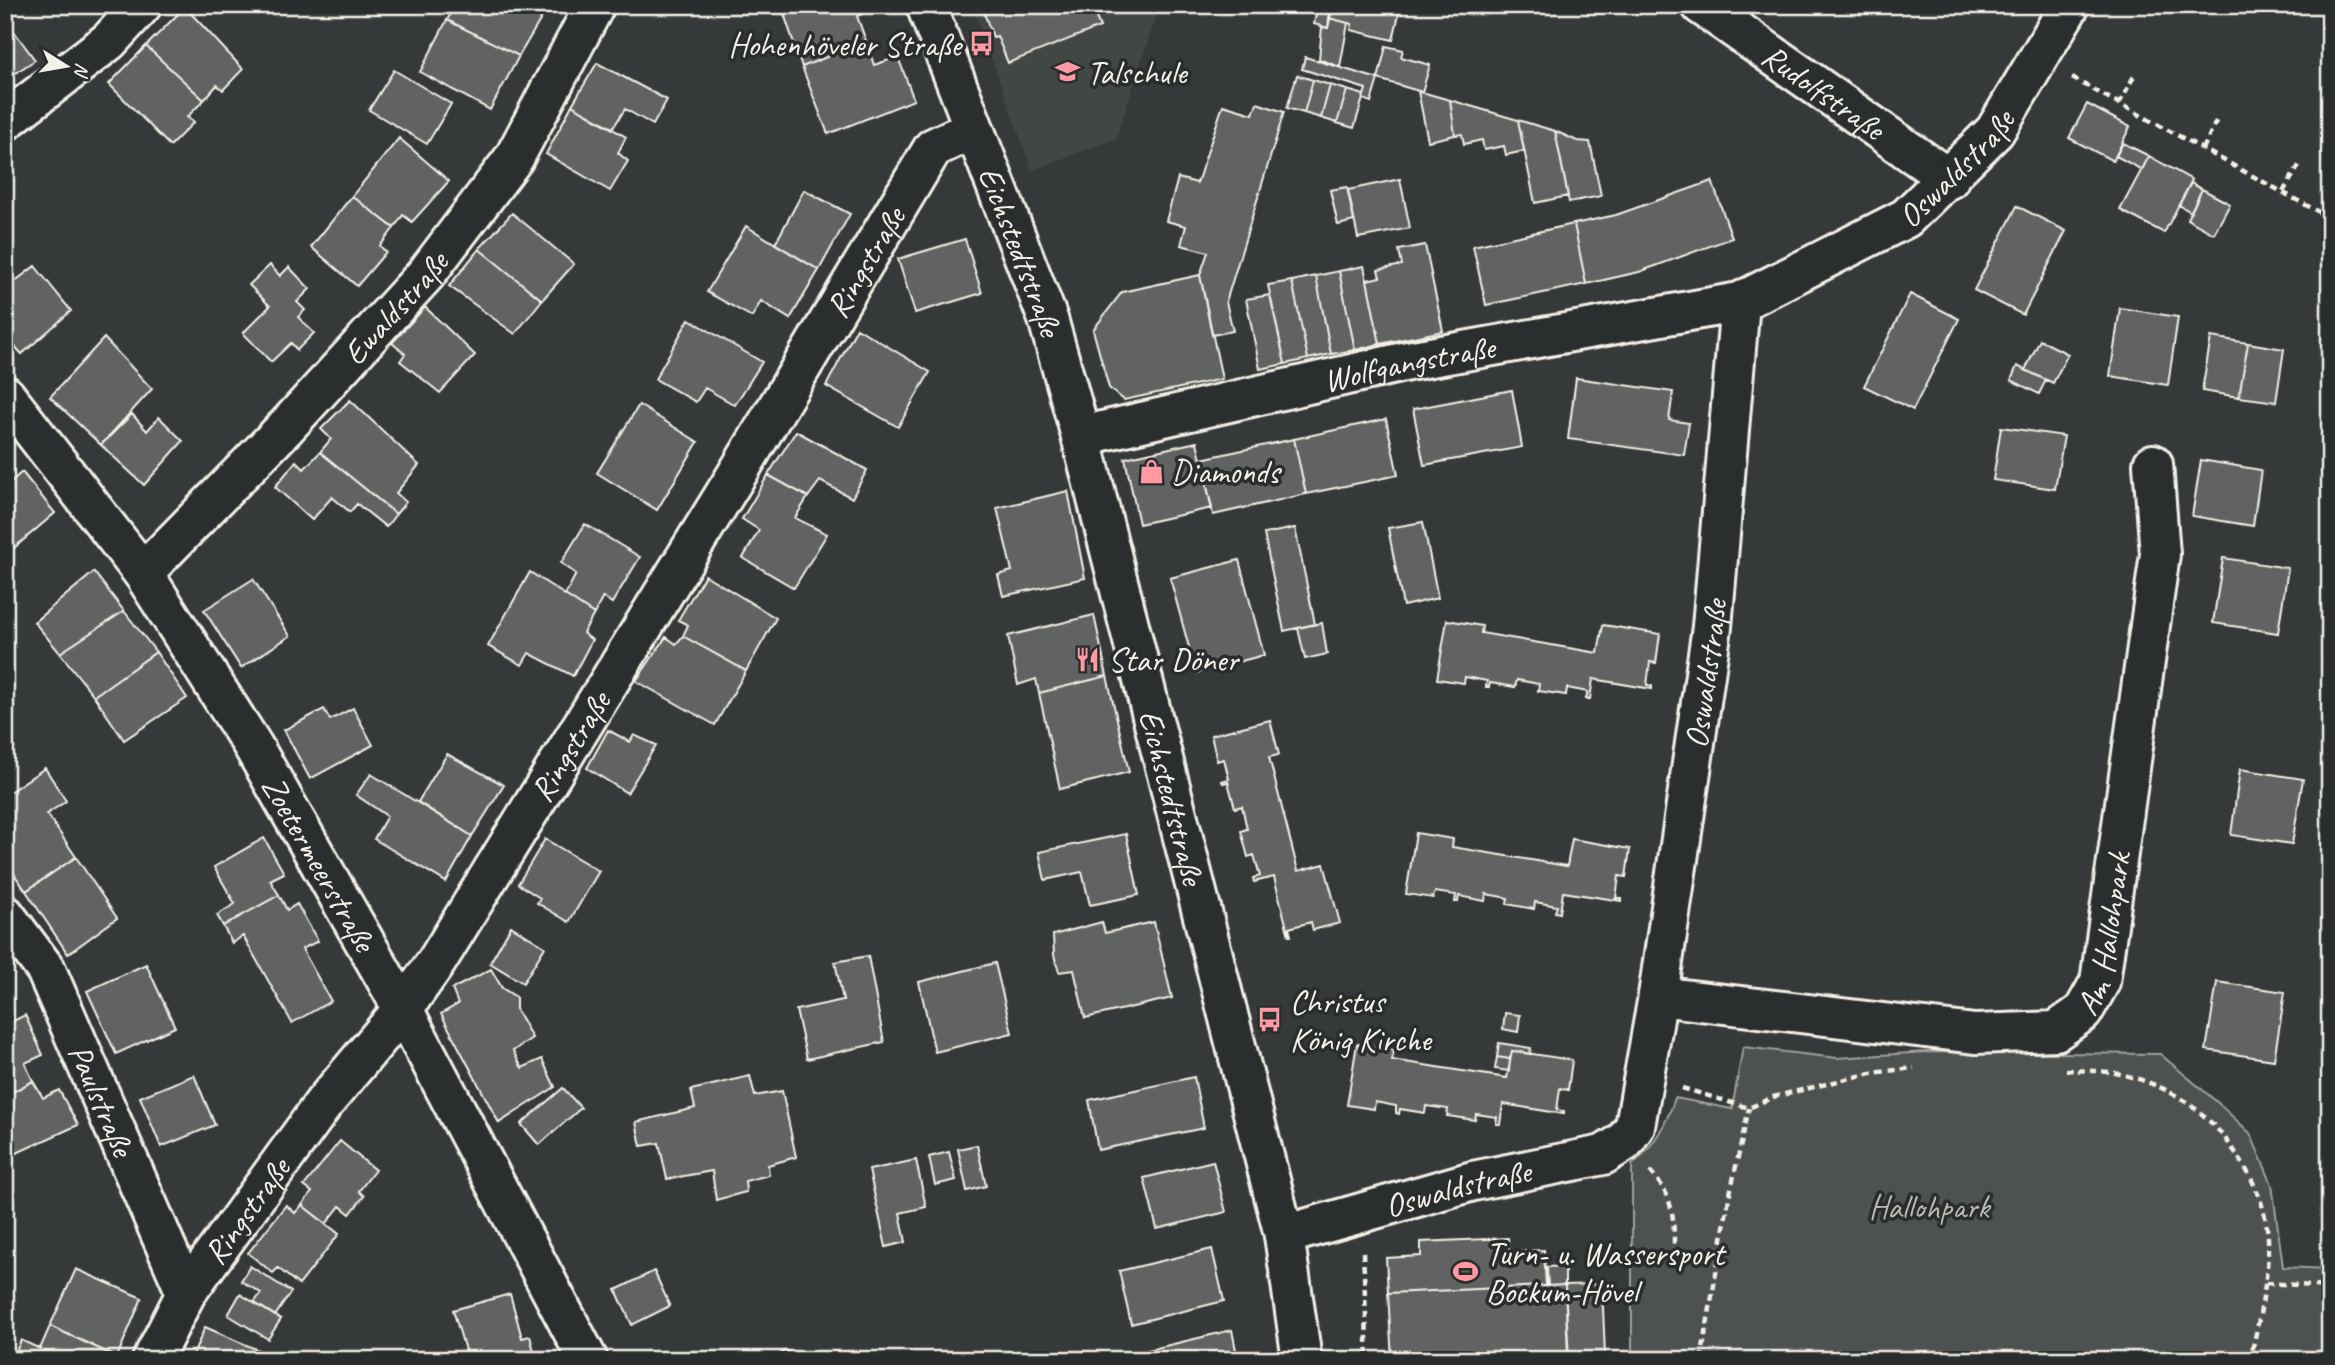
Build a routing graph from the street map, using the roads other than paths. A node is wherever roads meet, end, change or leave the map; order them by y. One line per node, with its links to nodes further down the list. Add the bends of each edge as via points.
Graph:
1 (142, 5): 6 (street, via 109,41)
2 (595, 5): 13 (street, Ewaldstraße, via 514,158 426,274)
3 (926, 5): 7 (street, Eichstedtstraße)
4 (1701, 5): 8 (street, Rudolfstraße)
5 (2070, 5): 8 (street, Oswaldstraße, via 1995,131)
6 (5, 121)
7 (973, 129): 11 (street, Eichstedtstraße, via 1048,318); 16 (street, Ringstraße, via 933,148 732,482)
8 (1949, 179): 9 (street, Oswaldstraße, via 1906,218)
9 (1740, 302): 11 (street, Wolfgangstraße, via 1408,361); 15 (street, Oswaldstraße, via 1712,627)
10 (5, 395): 13 (street, Zoetermeerstraße)
11 (1081, 436): 17 (street, Eichstedtstraße)
12 (2153, 464): 15 (street, Am Hallohpark, via 2160,554 2100,982 2083,1012 2056,1031 1975,1034)
13 (143, 573): 16 (street, Zoetermeerstraße, via 253,746)
14 (5, 915): 18 (street, Paulstraße, via 47,971)
15 (1658, 996): 17 (street, Oswaldstraße, via 1635,1126 1624,1142 1603,1155 1474,1181)
16 (403, 1009): 18 (street, Ringstraße, via 324,1103); 20 (street, Zoetermeerstraße)
17 (1284, 1235): 21 (street, Eichstedtstraße)
18 (186, 1293): 19 (street, Ringstraße)
19 (152, 1360)
20 (588, 1360)
21 (1302, 1360)

